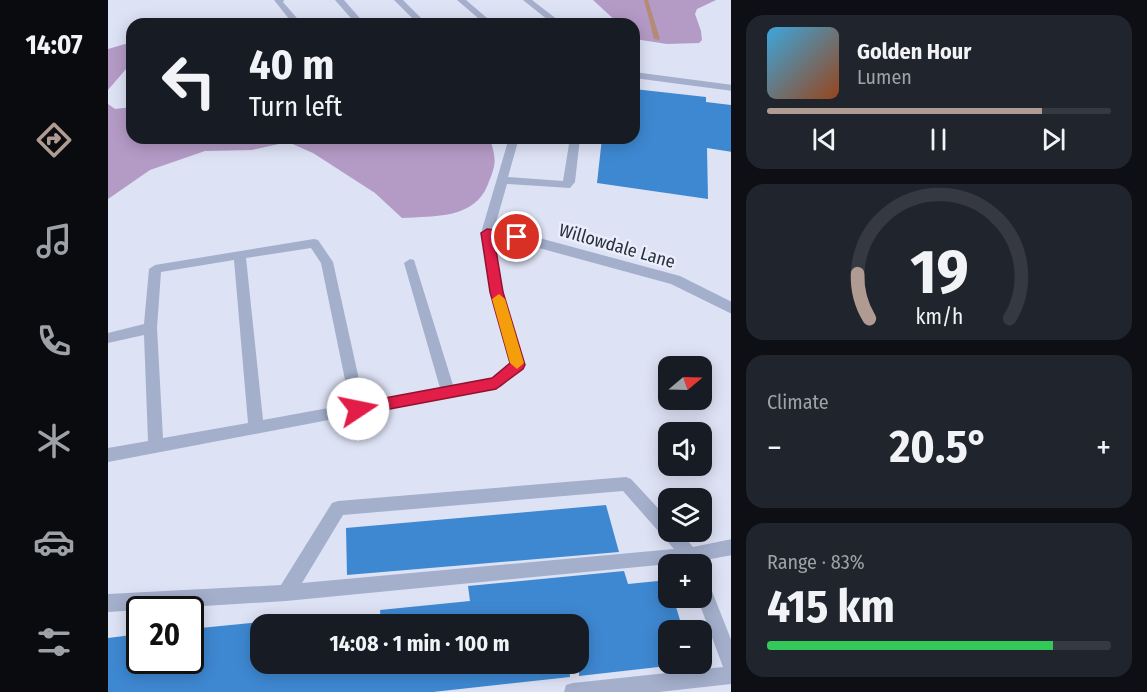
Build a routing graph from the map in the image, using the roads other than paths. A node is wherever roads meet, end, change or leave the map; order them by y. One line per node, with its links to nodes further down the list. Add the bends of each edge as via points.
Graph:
1 (280, 0): 6 (lane)
2 (339, 0): 7 (lane)
3 (398, 0): 8 (lane)
4 (461, 0): 9 (lane)
5 (527, 0): 10 (lane)
6 (293, 18)
7 (356, 18)
8 (417, 18)
9 (483, 18)
10 (551, 18)
11 (640, 76): 12 (lane)
12 (731, 88)
13 (512, 144): 15 (lane)
14 (574, 144): 15 (lane, via 566,185)
15 (502, 180): 16 (lane)
16 (487, 233): 19 (street, Willowdale Lane, via 528,240 675,280); 22 (lane, via 497,292 518,365 496,383)
17 (238, 254): 20 (lane, via 155,268); 23 (lane, via 314,243 327,262); 24 (lane)
18 (410, 263): 22 (lane)
19 (731, 308)
20 (150, 328): 21 (lane); 25 (lane)
21 (108, 338)
22 (448, 392): 23 (lane)
23 (358, 409): 24 (lane)
24 (256, 428): 25 (lane)
25 (156, 446): 26 (lane)
26 (108, 455)
27 (731, 547): 29 (lane)
28 (688, 554): 31 (lane, via 626,484 338,508)
29 (709, 554)
30 (658, 562): 31 (lane)
31 (286, 593): 32 (lane)
32 (108, 603)
33 (710, 608): 34 (lane)
34 (731, 664)
35 (731, 675): 36 (lane)
36 (573, 692)

